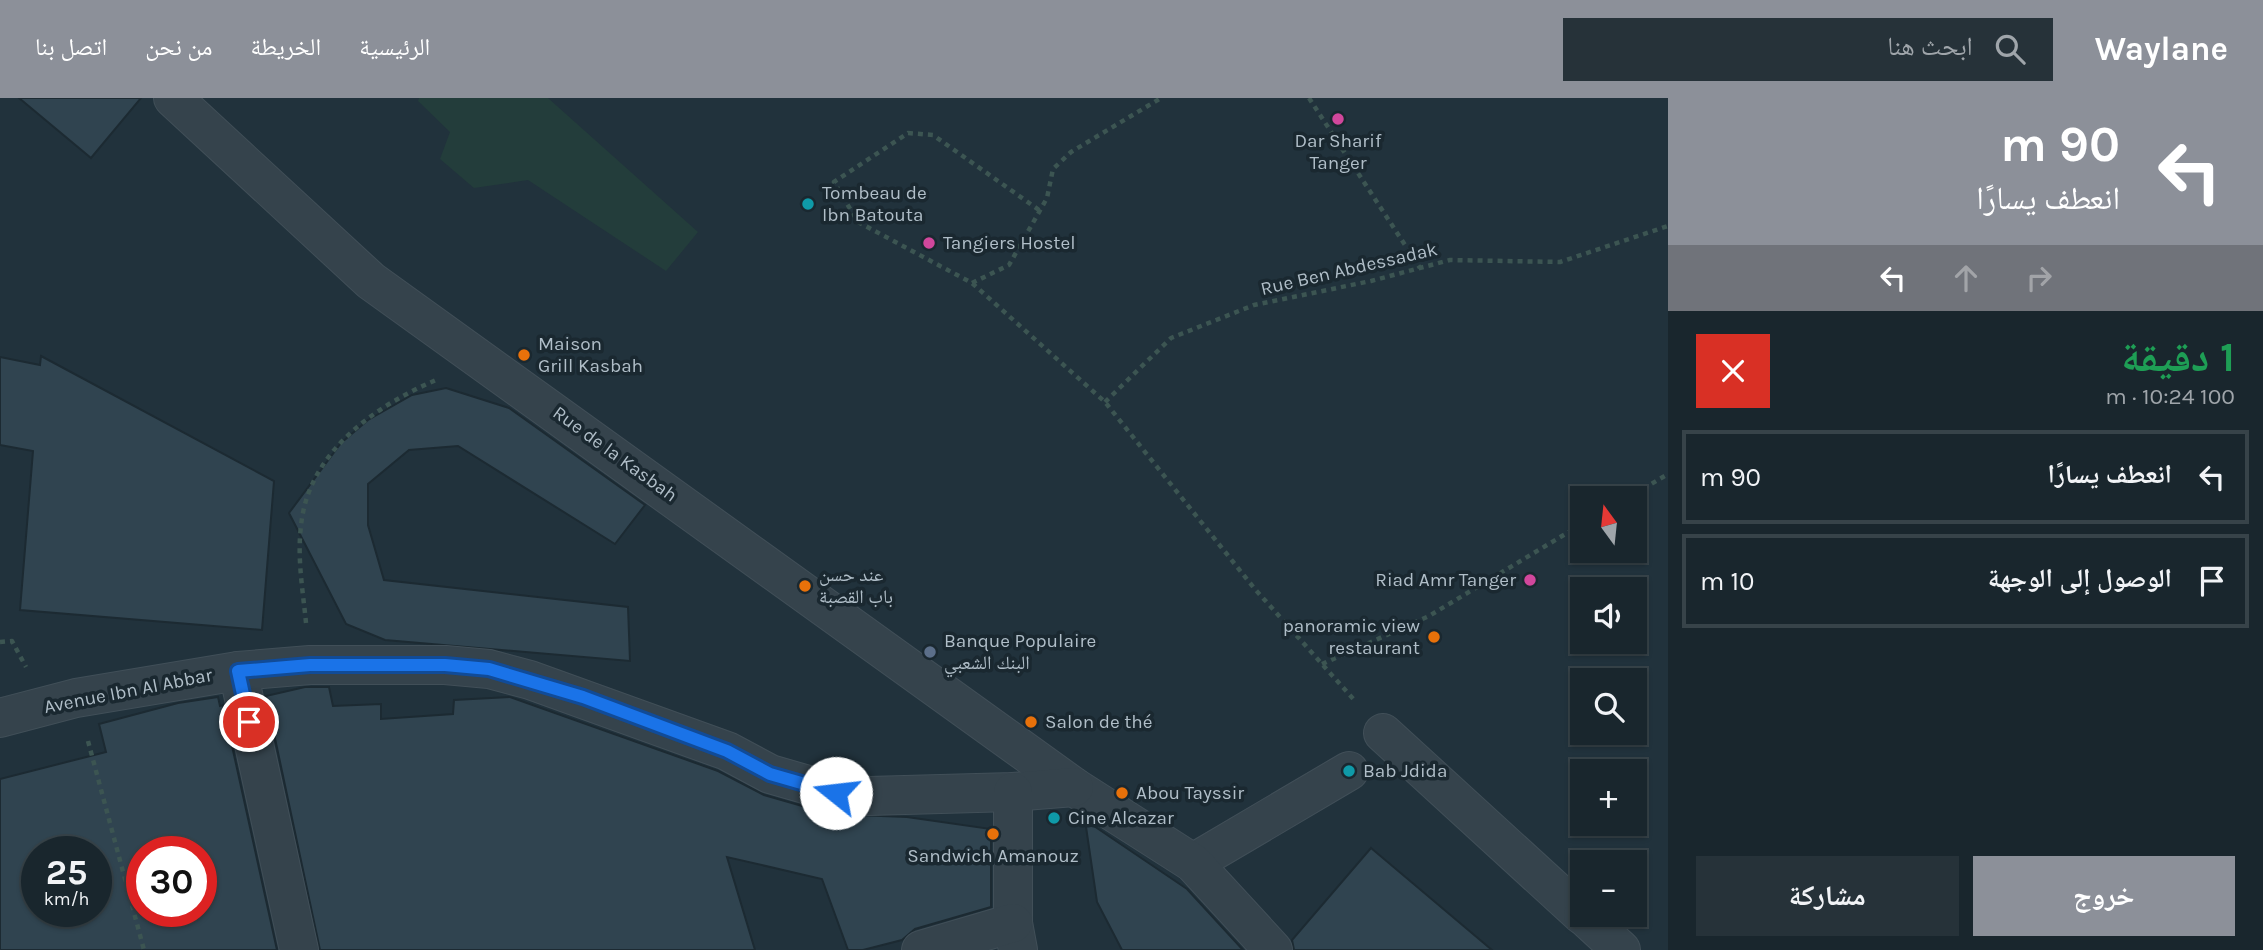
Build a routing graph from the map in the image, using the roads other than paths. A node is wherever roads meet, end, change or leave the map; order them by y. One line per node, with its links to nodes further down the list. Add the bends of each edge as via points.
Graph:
1 (173, 98): 6 (street, Rue de la Kasbah, via 371,281)
2 (238, 671): 3 (street, Avenue Ibn Al Abbar, via 76,698); 7 (street, Avenue Ibn Al Abbar, via 310,665 445,665 506,673 727,751 770,774 836,793); 12 (street)
3 (0, 718)
4 (1383, 733): 9 (street)
5 (1349, 771): 8 (street)
6 (1074, 787): 7 (street, Avenue Ibn Al Abbar); 8 (street, Rue de la Kasbah)
7 (1013, 792): 11 (street)
8 (1193, 863): 14 (street, Rue de la Kasbah)
9 (1570, 904)
10 (1595, 927): 15 (street)
11 (1015, 937): 13 (street)
12 (299, 950)
13 (921, 950)
14 (1273, 950)
15 (1621, 950)

